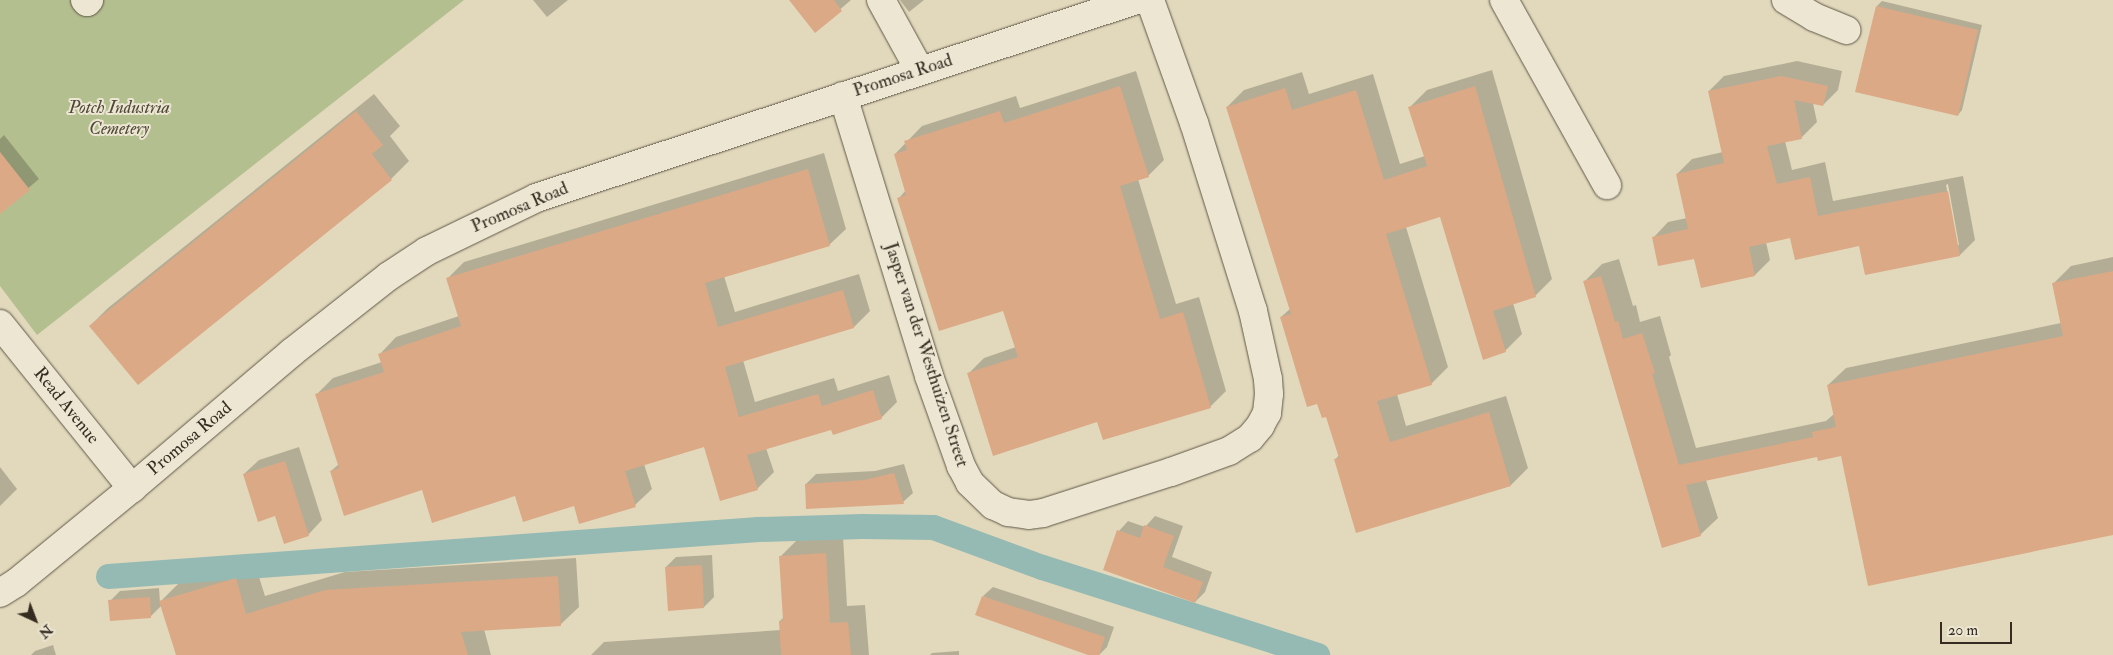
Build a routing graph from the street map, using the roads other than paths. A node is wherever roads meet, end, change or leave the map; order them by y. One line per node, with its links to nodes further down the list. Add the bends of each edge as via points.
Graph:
1 (85, 0): 2 (street)
2 (89, 0)
3 (881, 0): 9 (street)
4 (1136, 0): 9 (street, Promosa Road)
5 (1150, 0): 10 (street, Jasper van der Westhuizen Street, via 1194,123 1253,312 1268,378 1267,413 1250,438 1229,450 1043,513 1008,512 994,505 970,483 961,466 929,376)
6 (1504, 0): 11 (street)
7 (1786, 0): 8 (street, via 1814,17)
8 (1846, 30)
9 (920, 71): 10 (street, Promosa Road)
10 (843, 96): 13 (street, Promosa Road, via 536,198 427,251 389,276 291,353)
11 (1608, 185)
12 (0, 324): 13 (street, Read Avenue)
13 (132, 488): 14 (street, Promosa Road)
14 (0, 593)

